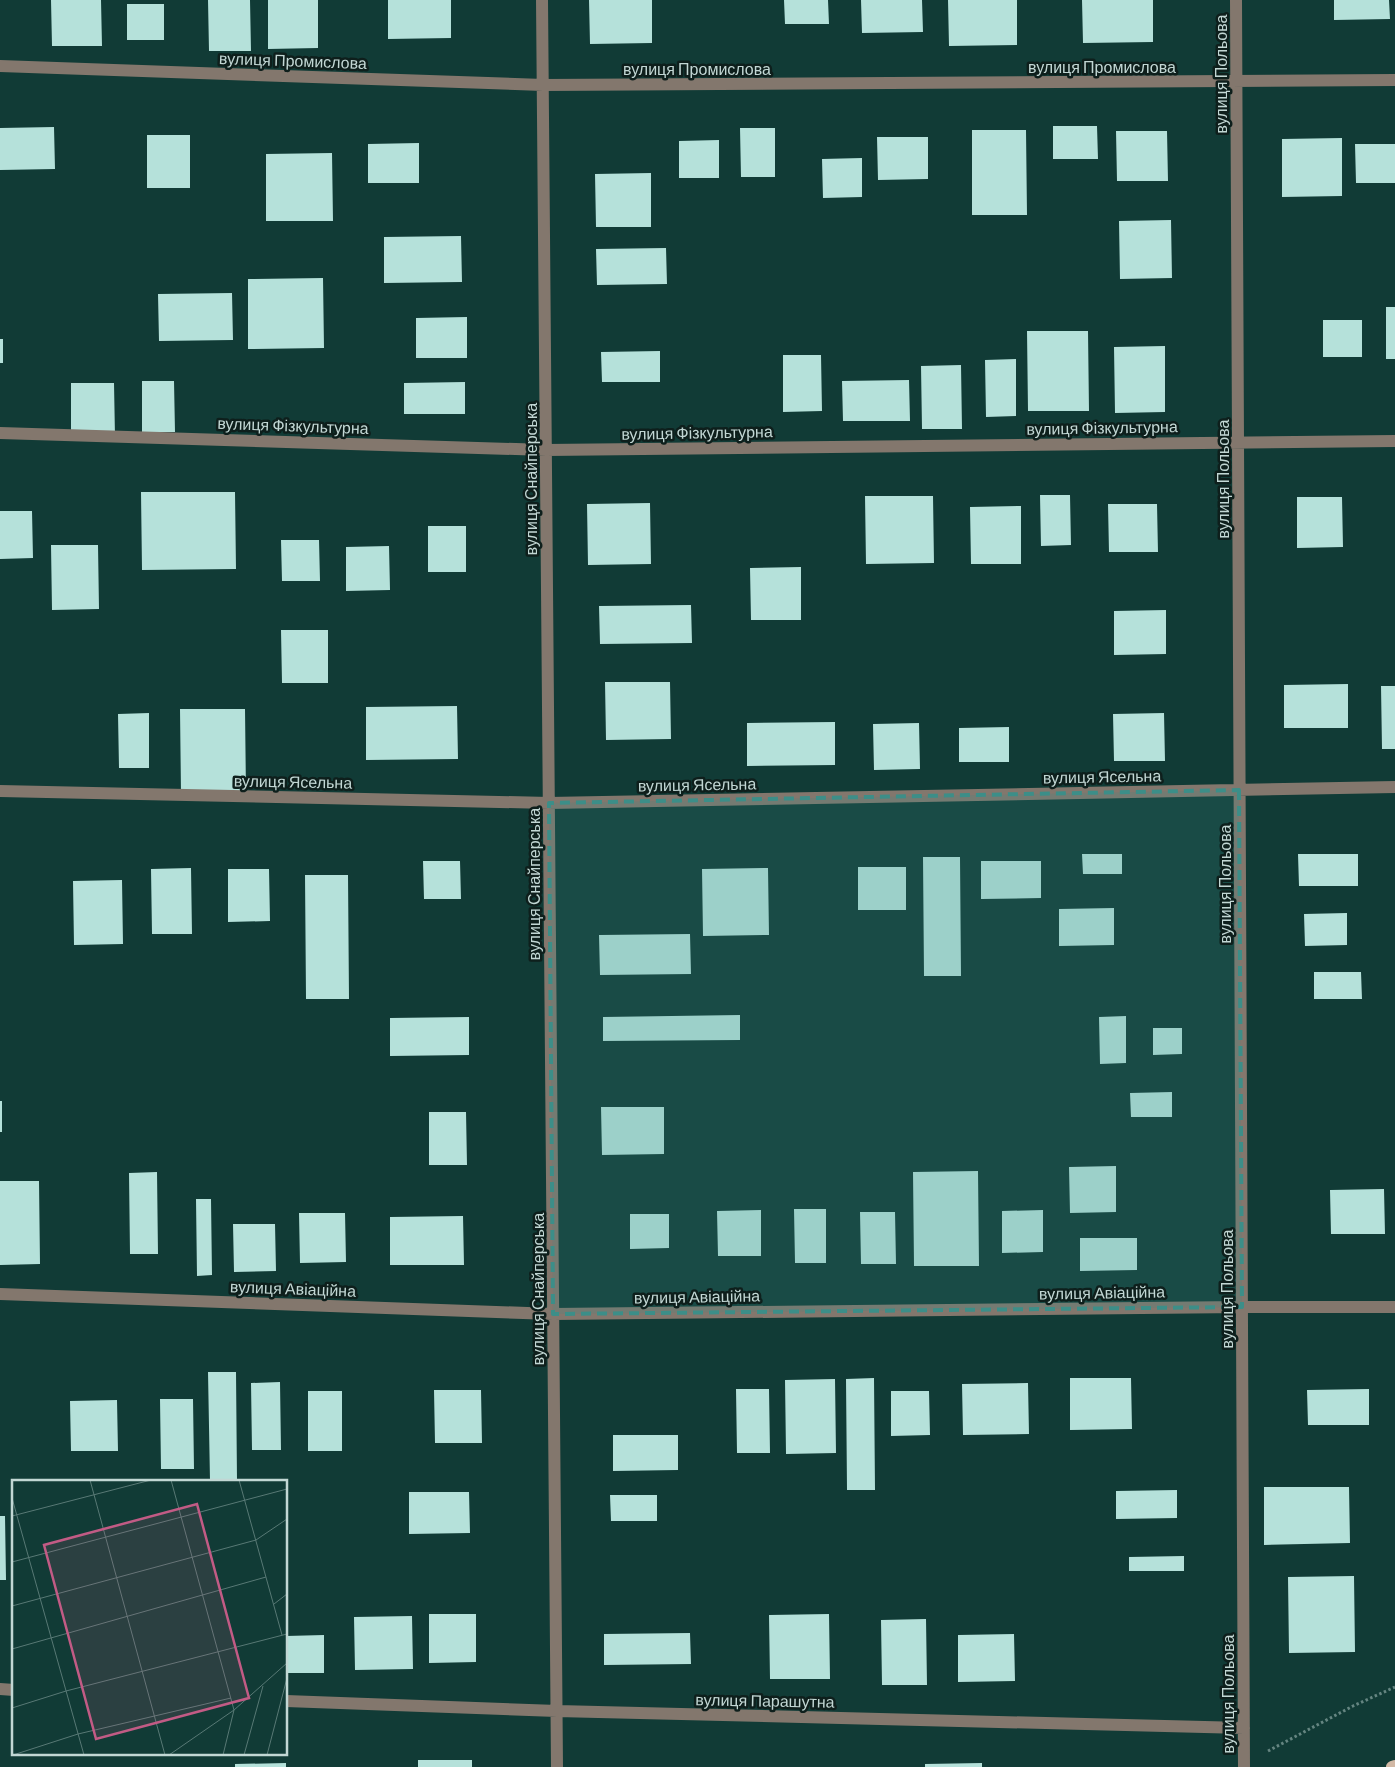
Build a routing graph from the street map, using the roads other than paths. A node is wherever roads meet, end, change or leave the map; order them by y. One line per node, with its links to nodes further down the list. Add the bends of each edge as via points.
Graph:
1 (542, 0): 6 (street, вулиця Снайперська)
2 (1236, 0): 5 (street, вулиця Польова)
3 (0, 66): 6 (street, вулиця Промислова)
4 (1395, 80): 5 (street, вулиця Промислова)
5 (1236, 81): 6 (street, вулиця Промислова); 9 (street, вулиця Польова)
6 (543, 85): 10 (street, вулиця Снайперська)
7 (0, 433): 10 (street, вулиця Фізкультурна)
8 (1395, 441): 9 (street, вулиця Фізкультурна)
9 (1238, 442): 10 (street, вулиця Фізкультурна); 12 (street, вулиця Польова)
10 (546, 450): 14 (street, вулиця Снайперська)
11 (1395, 787): 12 (street, вулиця Ясельна)
12 (1239, 790): 14 (street, вулиця Ясельна); 16 (street, вулиця Польова)
13 (0, 791): 14 (street, вулиця Ясельна)
14 (549, 803): 18 (street, вулиця Снайперська)
15 (0, 1294): 18 (street, вулиця Авіаційна)
16 (1242, 1307): 17 (street, вулиця Авіаційна); 18 (street, вулиця Авіаційна); 21 (street, вулиця Польова)
17 (1395, 1307)
18 (553, 1314): 20 (street, вулиця Снайперська)
19 (288, 1700): 20 (street, вулиця Парашутна)
20 (557, 1711): 21 (street, вулиця Парашутна); 23 (street, вулиця Снайперська)
21 (1244, 1728): 22 (street, вулиця Польова)
22 (1244, 1766)
23 (557, 1767)

